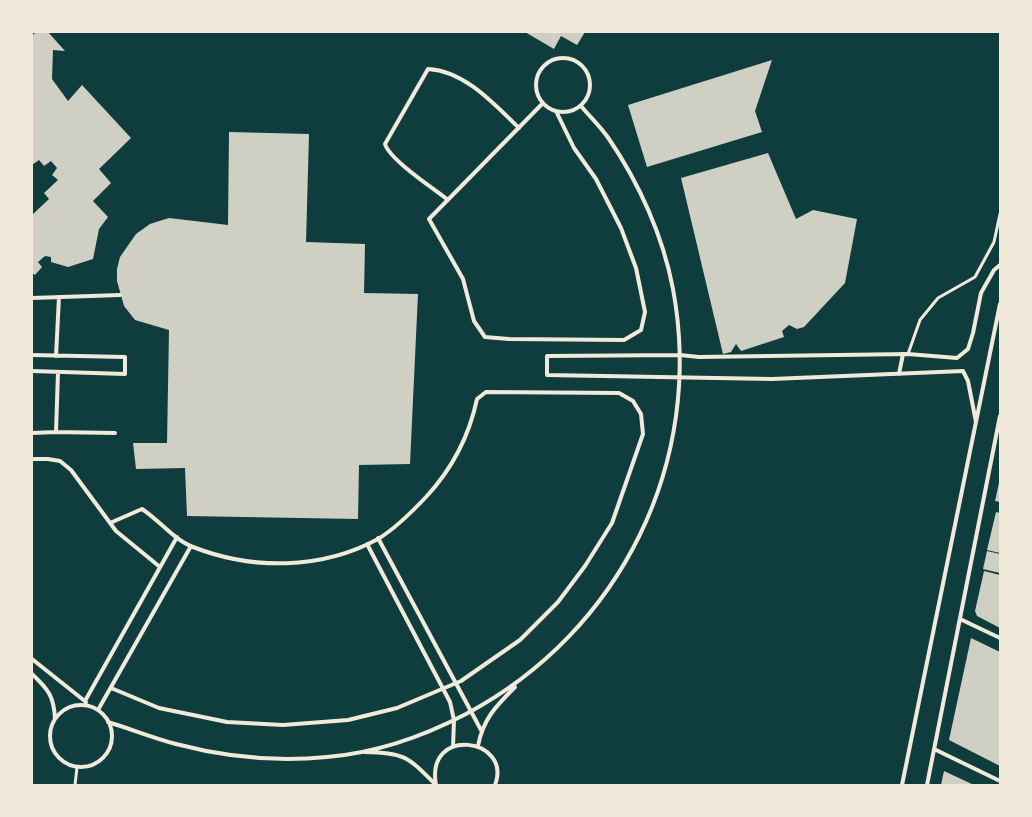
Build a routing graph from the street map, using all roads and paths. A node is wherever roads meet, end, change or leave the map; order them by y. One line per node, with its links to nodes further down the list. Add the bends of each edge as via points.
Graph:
1 (543, 103): 2 (street, via 537,94 536,85 542,68 549,62 566,58 582,65 590,81 590,90); 3 (street); 4 (street)
2 (581, 106): 3 (street, via 565,112); 15 (street, via 609,139 654,224 672,287)
3 (556, 111): 5 (street, via 574,148 596,180 629,248 645,312 641,330 624,340 485,337 474,321 463,279 430,219)
4 (518, 128): 5 (street); 5 (street, via 493,103 464,80 439,69 428,69 384,144 396,160)
5 (448, 200)
6 (1000, 214): 13 (lane, via 994,242 975,276 938,298 920,320)
7 (1000, 265): 13 (street, via 980,293 968,349 957,358)
8 (120, 295): 9 (street)
9 (59, 297): 10 (street); 16 (street)
10 (32, 298)
11 (1000, 304): 22 (street)
12 (903, 354): 13 (street); 15 (street, via 699,357); 19 (street)
13 (908, 354)
14 (32, 355): 16 (street)
15 (680, 355): 20 (street); 20 (street, via 547,356 547,375)
16 (56, 356): 18 (street, via 125,357 124,374)
17 (32, 371): 18 (street)
18 (58, 372): 23 (street)
19 (899, 374): 20 (street, via 772,379); 22 (street, via 963,371 968,381)
20 (680, 378): 37 (street, via 678,415 671,446 654,505 640,537 590,614 549,657)
21 (1000, 416): 33 (street)
22 (976, 422): 58 (street)
23 (56, 432): 24 (street); 25 (street)
24 (32, 433)
25 (115, 433)
26 (32, 459): 27 (street, via 60,462 71,470)
27 (110, 523): 28 (street, via 142,509); 32 (street, via 116,531)
28 (177, 538): 31 (street); 32 (street)
29 (378, 538): 30 (street); 38 (street); 38 (street, via 407,518 435,488 453,463 472,420 477,399 486,392 619,393 633,401 641,414 643,434 630,475 612,523 586,566 558,602 520,640)
30 (366, 544): 31 (street, via 315,561 267,564 224,557); 40 (street)
31 (191, 546): 39 (street)
32 (160, 567): 41 (street)
33 (960, 619): 34 (street); 51 (street)
34 (1000, 638)
35 (32, 659): 41 (street)
36 (32, 674): 45 (street, via 49,692 54,704)
37 (524, 677): 44 (street); 48 (street, via 495,707)
38 (457, 683): 40 (street); 44 (street)
39 (111, 688): 40 (street, via 159,708 227,722 283,725 348,720 397,708); 43 (street)
40 (443, 689): 46 (street, via 450,702)
41 (85, 701): 42 (street)
42 (93, 708): 43 (street); 45 (street, via 83,705 72,706)
43 (98, 710): 47 (street)
44 (472, 711): 46 (street); 48 (street)
45 (55, 718): 53 (street, via 49,736 51,745 60,760)
46 (454, 720): 50 (street); 52 (street, via 418,736)
47 (108, 722): 52 (street, via 173,744 236,756 296,759); 53 (street, via 112,731 109,750 96,764)
48 (481, 730): 49 (street)
49 (478, 746): 50 (street, via 468,744); 57 (street, via 494,760 497,770)
50 (453, 747): 56 (street, via 440,757 434,776)
51 (934, 749): 54 (street); 59 (street)
52 (358, 752): 56 (street, via 391,753 406,757)
53 (77, 767): 55 (lane)
54 (1000, 781)
55 (75, 785)
56 (436, 785)
57 (495, 785)
58 (902, 785)
59 (927, 785)

